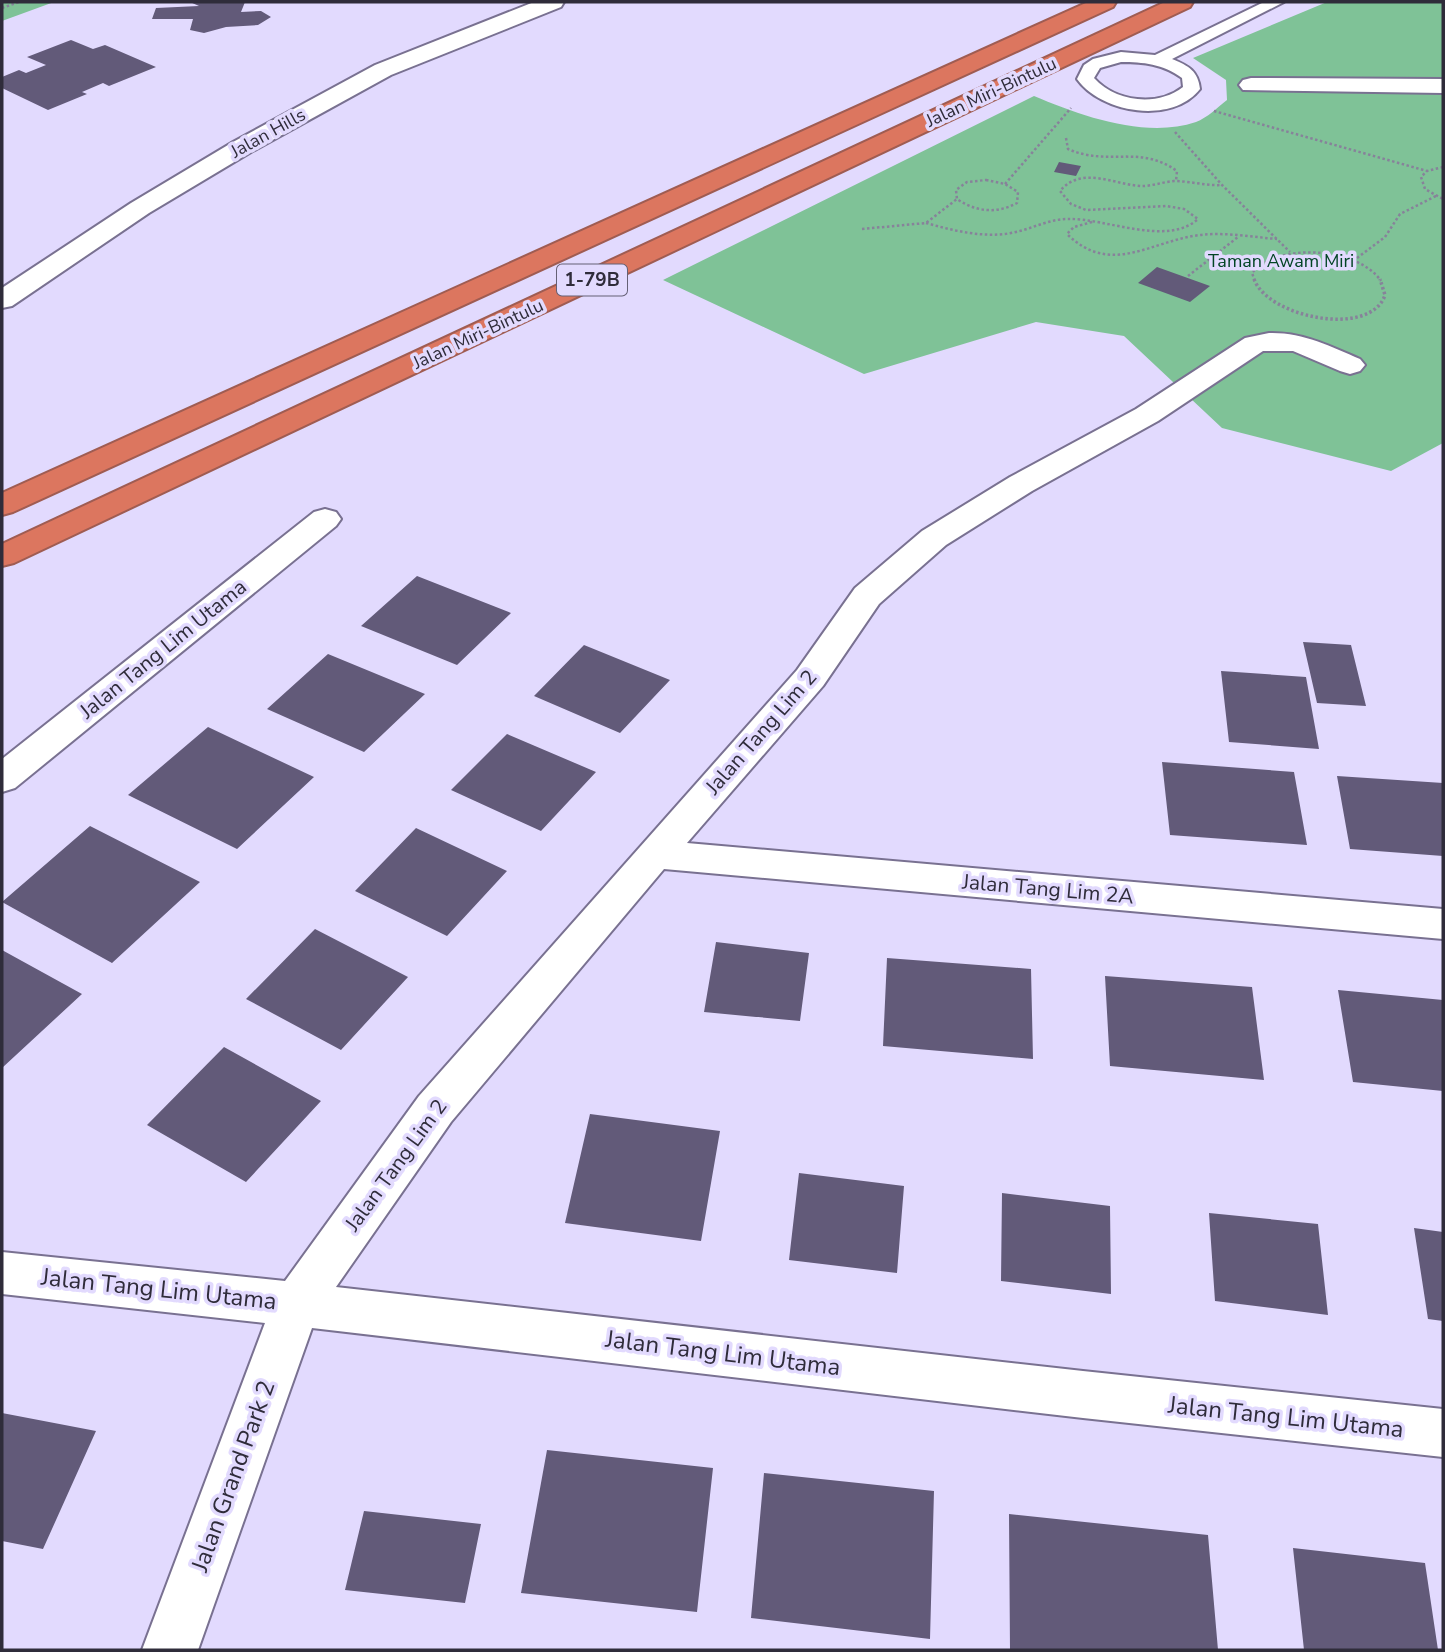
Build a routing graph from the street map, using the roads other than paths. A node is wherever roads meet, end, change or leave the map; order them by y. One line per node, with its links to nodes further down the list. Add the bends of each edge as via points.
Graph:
1 (553, 2): 8 (street, Jalan Hills, via 361,82 140,208)
2 (1105, 2): 10 (highway, Jalan Miri-Bintulu)
3 (1182, 2): 12 (highway, Jalan Miri-Bintulu / 1-79B)
4 (1276, 2): 5 (lane)
5 (1157, 60): 5 (lane, via 1121,57 1093,65 1085,79 1090,87 1116,100 1153,104 1176,100 1192,89 1193,82 1182,69)
6 (1251, 85): 7 (street)
7 (1443, 86)
8 (2, 300)
9 (1350, 365): 14 (street, Jalan Tang Lim 2, via 1298,343 1275,340 1255,344 1147,415 934,538 867,596 810,678)
10 (2, 505)
11 (325, 519): 13 (street, Jalan Tang Lim Utama)
12 (2, 556)
13 (2, 779)
14 (654, 854): 15 (street, Jalan Tang Lim 2A); 17 (street, Jalan Tang Lim 2, via 435,1109)
15 (1443, 924)
16 (2, 1273): 17 (street, Jalan Tang Lim Utama)
17 (297, 1303): 18 (street, Jalan Tang Lim Utama, via 1217,1411); 19 (street, Jalan Grand Park 2)
18 (1443, 1433)
19 (170, 1650)

